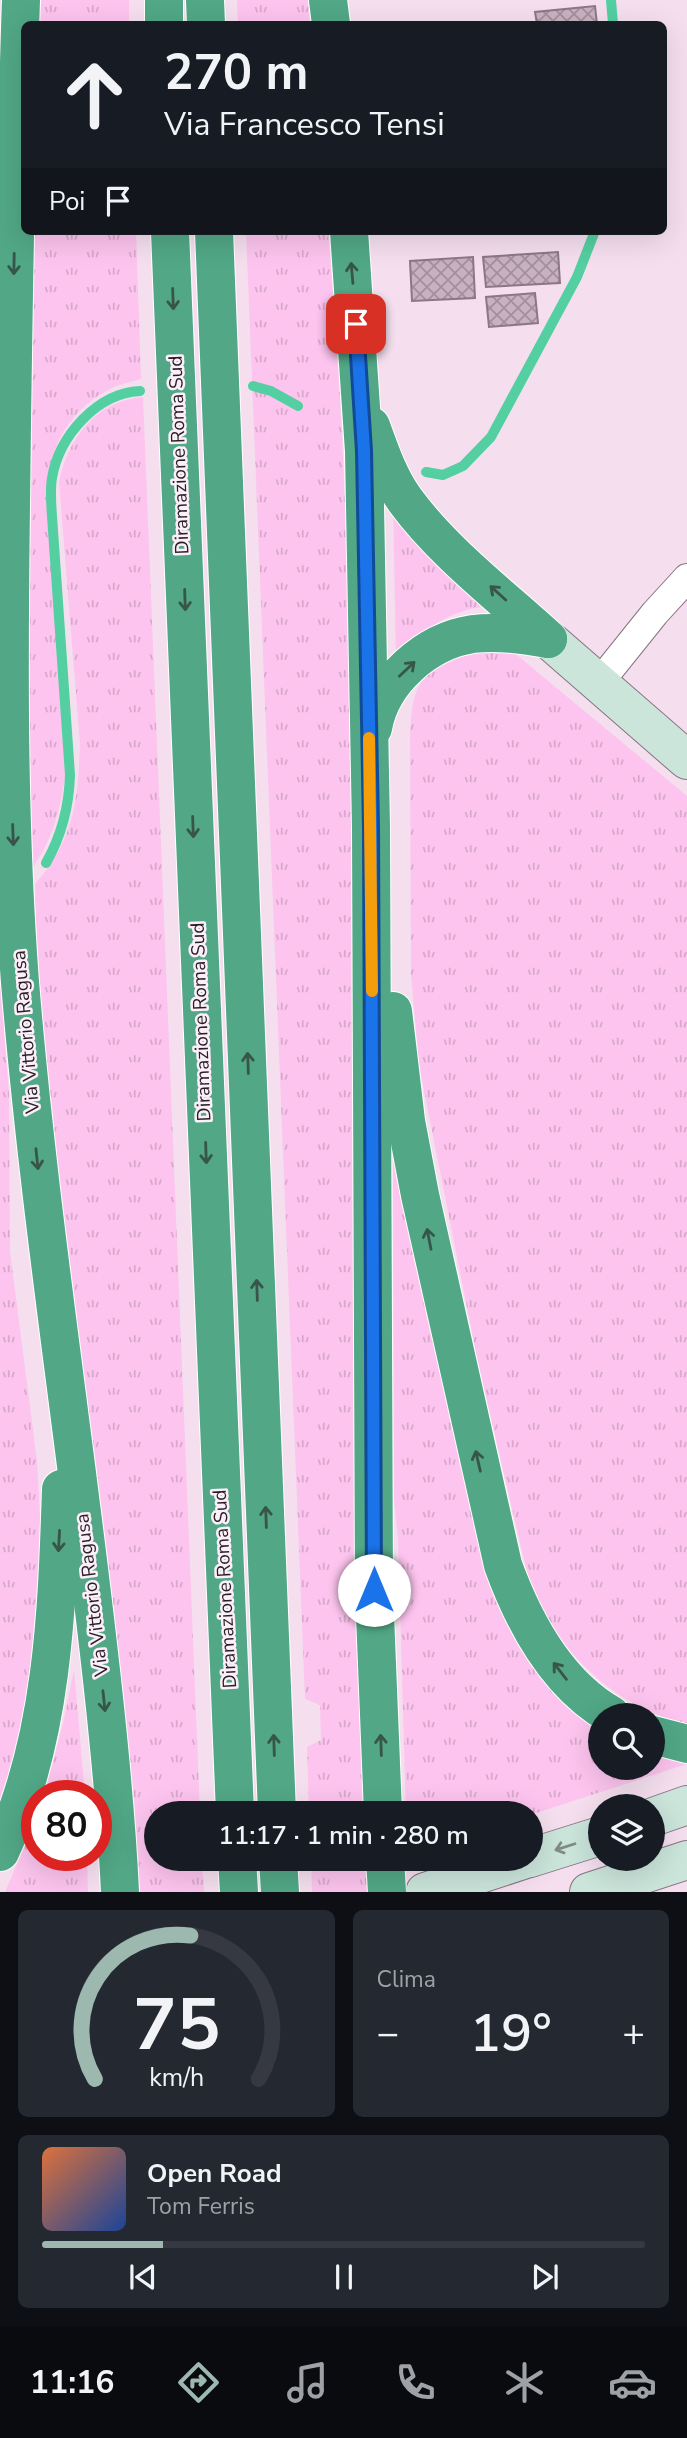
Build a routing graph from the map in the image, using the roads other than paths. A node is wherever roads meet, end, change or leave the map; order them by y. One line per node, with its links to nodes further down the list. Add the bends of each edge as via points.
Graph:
1 (21, 0): 18 (highway, Via Vittorio Ragusa, one-way to 18, via 9,716 15,912 42,1205)
2 (164, 0): 5 (highway)
3 (205, 0): 6 (highway)
4 (328, 0): 7 (highway)
5 (164, 21)
6 (206, 21)
7 (331, 21)
8 (170, 235): 22 (highway, Diramazione Roma Sud, one-way to 22)
9 (214, 235): 23 (highway, one-way to 9)
10 (349, 235): 11 (highway, one-way to 10)
11 (359, 363): 13 (highway, one-way to 11, via 449,548 404,498 367,415); 15 (highway)
12 (687, 578): 14 (street)
13 (548, 639): 14 (main road); 15 (highway, one-way to 13, via 383,698 391,684 425,653 473,634)
14 (598, 684): 16 (main road)
15 (369, 751): 17 (highway)
16 (687, 760)
17 (371, 828): 19 (highway, one-way to 17, via 578,1691 544,1649 517,1600 498,1547 406,1121); 24 (highway, one-way to 17, via 374,1590)
18 (65, 1375): 28 (highway, one-way to 28, via 48,1676 28,1774); 36 (highway, Via Vittorio Ragusa, one-way to 36, via 107,1726)
19 (594, 1703)
20 (665, 1738): 21 (highway)
21 (687, 1744)
22 (234, 1801)
23 (277, 1801)
24 (383, 1801)
25 (687, 1805): 26 (main road)
26 (665, 1813)
27 (588, 1840): 29 (main road, one-way to 29)
28 (0, 1852)
29 (543, 1854)
30 (687, 1860): 40 (main road)
31 (238, 1871): 37 (highway)
32 (279, 1871): 38 (highway)
33 (386, 1871): 39 (highway)
34 (489, 1871): 35 (main road)
35 (430, 1890)
36 (120, 1892)
37 (239, 1892)
38 (280, 1892)
39 (387, 1892)
40 (589, 1892)

